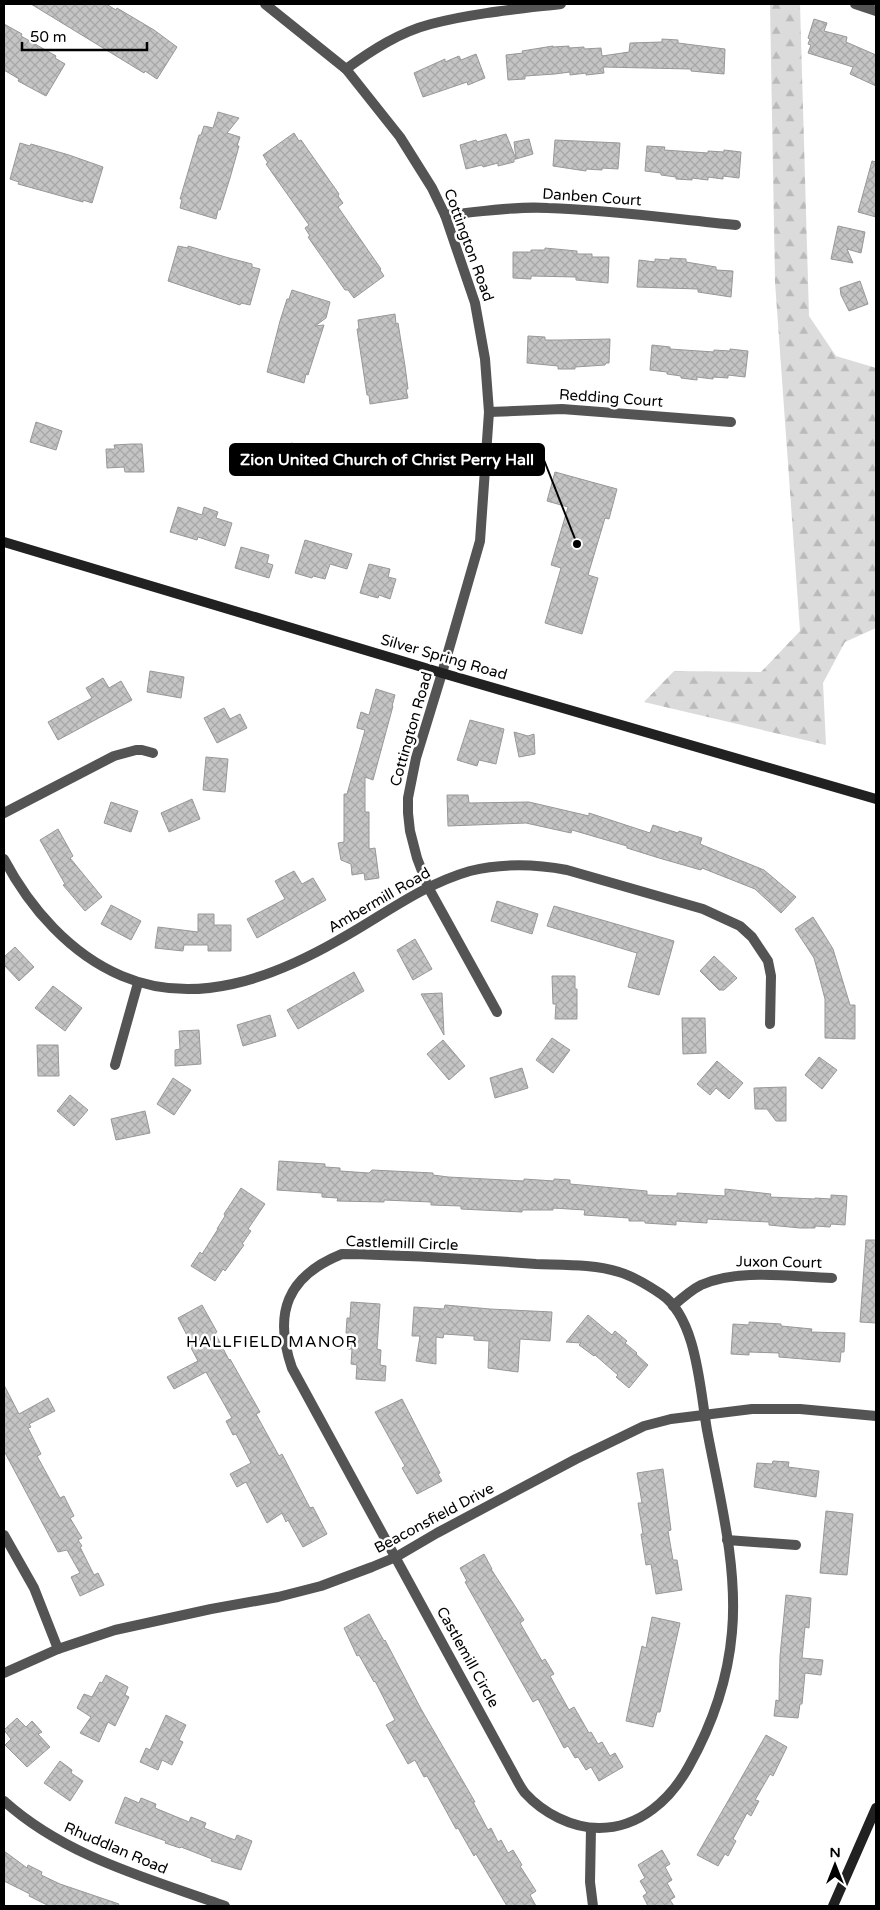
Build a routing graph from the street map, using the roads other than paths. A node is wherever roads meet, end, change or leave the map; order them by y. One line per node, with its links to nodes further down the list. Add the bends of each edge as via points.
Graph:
1 (265, 4): 5 (street, Cottington Road)
2 (562, 4): 5 (street, via 430,24 374,49)
3 (858, 4): 4 (street)
4 (876, 11)
5 (346, 69): 6 (street, Cottington Road, via 400,137)
6 (445, 215): 7 (street, Danben Court, via 548,208); 8 (street, Cottington Road, via 478,317)
7 (736, 225)
8 (489, 412): 9 (street, Redding Court, via 562,408); 11 (street, Cottington Road, via 480,541)
9 (731, 422)
10 (4, 542): 11 (main road, Silver Spring Road)
11 (442, 673): 13 (main road, Silver Spring Road); 16 (street, Cottington Road, via 416,758 408,798 410,831)
12 (153, 754): 14 (street, via 136,750 114,756)
13 (876, 799)
14 (4, 813)
15 (4, 859): 17 (street, Ambermill Road, via 27,896 67,942 109,971)
16 (428, 887): 17 (street, Ambermill Road, via 337,942 254,979 204,990); 18 (street, Cottington Road); 19 (street, Ambermill Road, via 481,869 504,865 537,866 568,870 703,909 740,926 760,948 771,976)
17 (138, 983): 20 (street)
18 (497, 1012)
19 (770, 1024)
20 (115, 1065)
21 (832, 1278): 22 (street, Juxon Court, via 739,1275 700,1286)
22 (673, 1306): 23 (street, Castlemill Circle, via 693,1347); 28 (street, Castlemill Circle, via 663,1295 635,1279 598,1268 342,1254 310,1270 299,1280 286,1306 283,1337 286,1350 292,1368)
23 (704, 1414): 24 (street, Beaconsfield Drive, via 800,1409); 26 (street, Castlemill Circle); 28 (street, Beaconsfield Drive, via 644,1426 466,1517)
24 (876, 1416)
25 (4, 1534): 29 (street, via 34,1588)
26 (727, 1540): 27 (street); 33 (street, Castlemill Circle, via 732,1590 728,1661 715,1707 696,1755 681,1781 654,1809 617,1825)
27 (796, 1546)
28 (396, 1557): 29 (street, Beaconsfield Drive, via 321,1586 115,1630); 33 (street, Castlemill Circle, via 525,1792 544,1810 567,1822)
29 (58, 1649): 30 (street, Beaconsfield Drive)
30 (4, 1673)
31 (4, 1801): 34 (street, Rhuddlan Road, via 29,1823 72,1848)
32 (876, 1808): 36 (main road)
33 (591, 1828): 35 (street)
34 (225, 1906)
35 (593, 1906)
36 (833, 1906)

